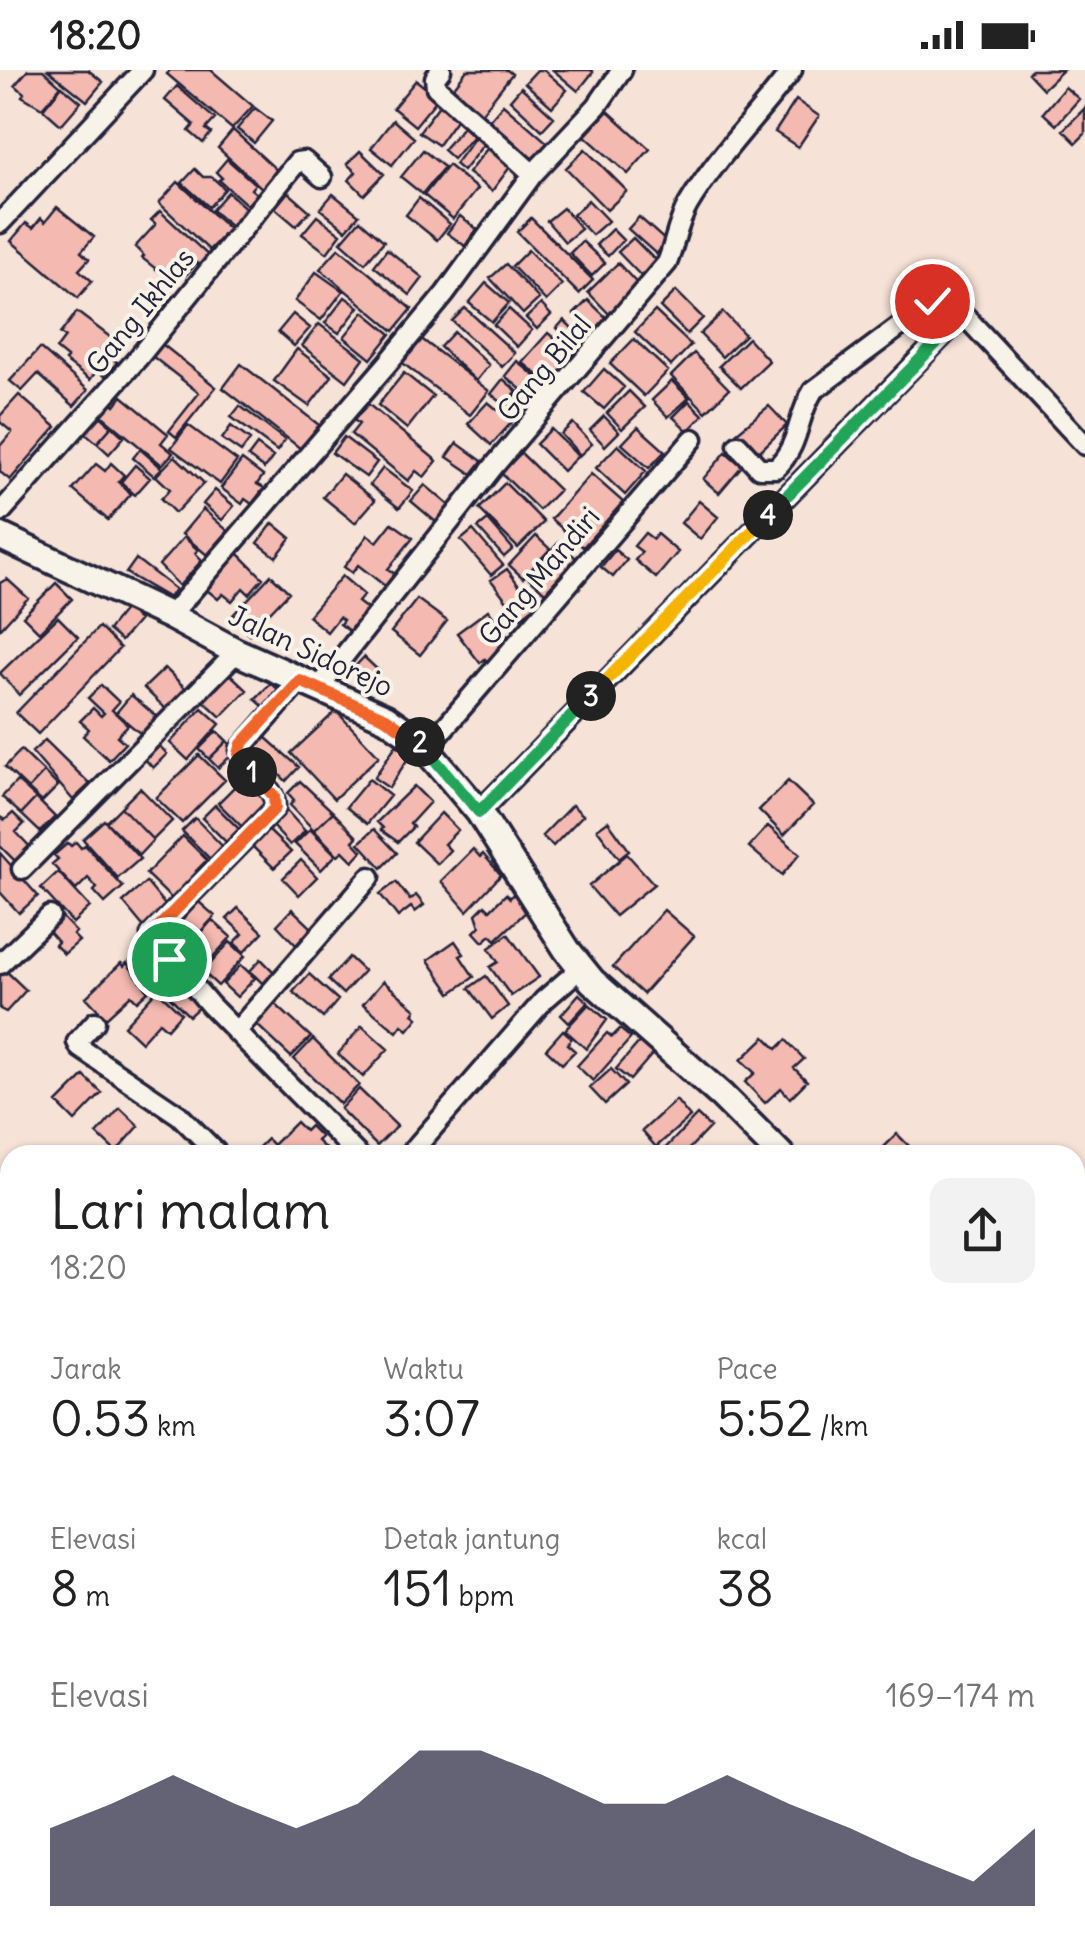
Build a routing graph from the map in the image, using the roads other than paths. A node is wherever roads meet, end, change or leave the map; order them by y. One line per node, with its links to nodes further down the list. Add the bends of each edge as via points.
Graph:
1 (143, 70): 7 (street)
2 (441, 70): 5 (street, via 436,87)
3 (622, 70): 5 (street)
4 (792, 70): 16 (street, Gang Bilal, via 687,206 667,263)
5 (532, 174): 14 (street, via 445,294)
6 (322, 177): 12 (street, Gang Ikhlas, via 297,162 71,438)
7 (0, 223)
8 (962, 316): 10 (street, via 938,296 813,390 796,441 776,468 759,468); 11 (street); 18 (street)
9 (694, 439): 17 (street, Gang Mandiri)
10 (738, 445)
11 (1085, 445)
12 (0, 513)
13 (0, 536): 14 (street, Jalan Sidorejo)
14 (170, 616): 15 (street, Jalan Sidorejo)
15 (237, 652): 16 (street, Jalan Sidorejo); 19 (street)
16 (308, 686): 17 (street, Jalan Sidorejo, via 386,718); 25 (street, Gang Bilal, via 240,750 244,764 274,796 275,808 151,935)
17 (427, 748): 18 (street, Jalan Sidorejo)
18 (479, 812): 23 (street, Jalan Sidorejo)
19 (22, 869)
20 (370, 877): 25 (street)
21 (50, 916): 22 (street)
22 (0, 964)
23 (581, 968): 28 (street, via 544,1000); 29 (street, Jalan Sidorejo)
24 (95, 1022): 26 (street, via 77,1042 80,1048 179,1116)
25 (236, 1032): 27 (street)
26 (205, 1145)
27 (348, 1145)
28 (418, 1145)
29 (771, 1145)

